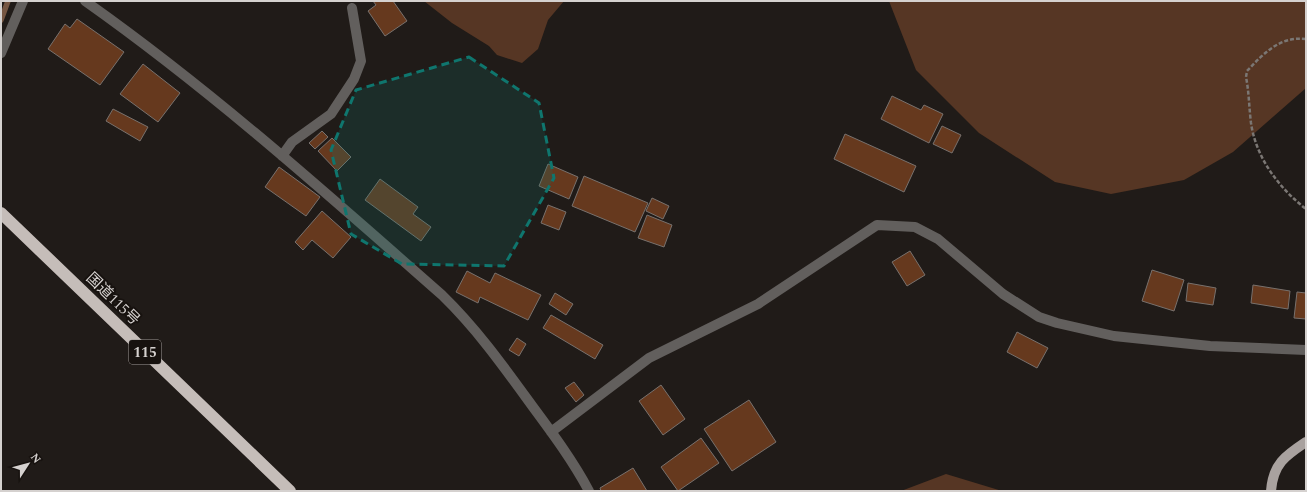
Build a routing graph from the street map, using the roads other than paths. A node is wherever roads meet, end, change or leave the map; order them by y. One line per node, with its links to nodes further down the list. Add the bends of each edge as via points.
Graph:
1 (23, 1): 4 (street)
2 (85, 1): 5 (street, via 144,43)
3 (352, 8): 5 (street, via 361,60 354,79 331,114 292,142)
4 (1, 54)
5 (282, 156): 8 (street, via 464,317 488,344)
6 (1, 213): 11 (highway, 国道115号 / 115)
7 (1306, 350): 8 (street, via 1210,346 1114,336 1057,323 1039,317 1003,294 938,238 915,228 877,226 758,304 649,358)
8 (551, 432): 10 (street)
9 (1306, 442): 12 (main road, via 1285,456 1276,469)
10 (586, 490)
11 (290, 491)
12 (1271, 491)

